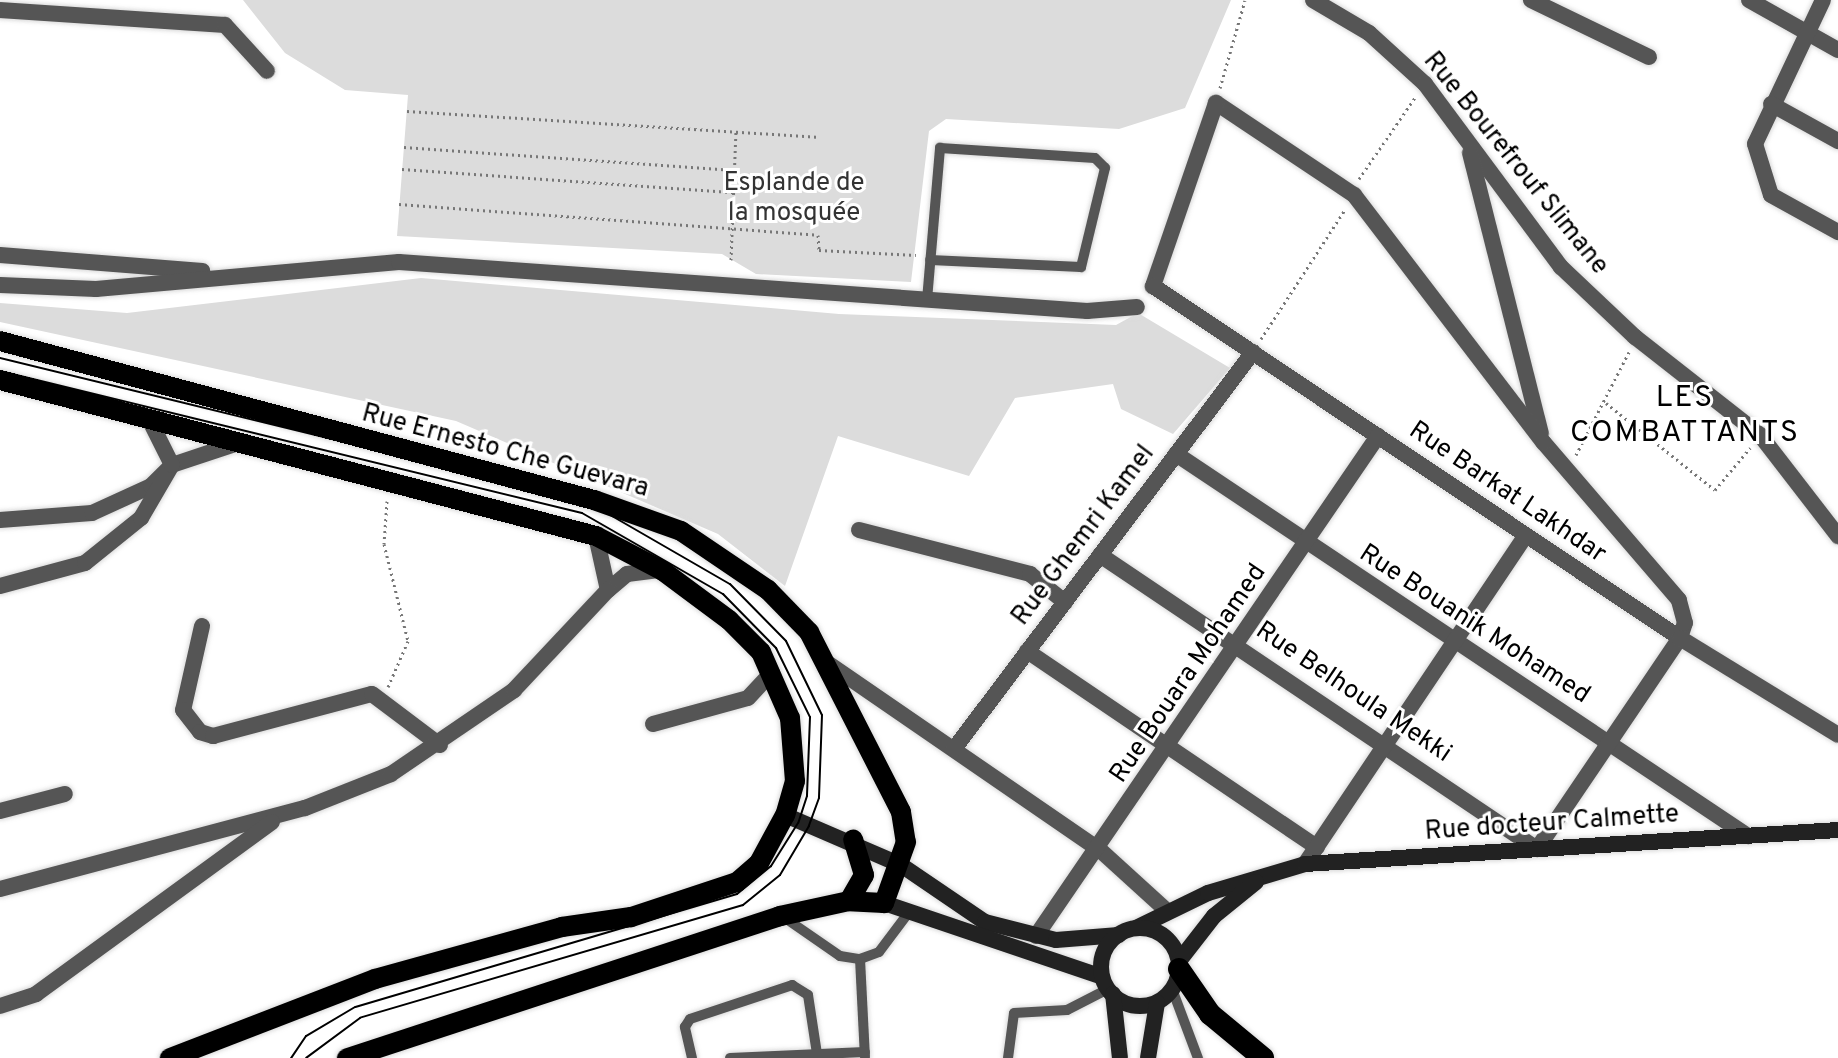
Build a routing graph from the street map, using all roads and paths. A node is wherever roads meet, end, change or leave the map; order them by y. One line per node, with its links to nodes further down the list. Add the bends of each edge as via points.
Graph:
1 (1245, 0): 12 (path)
2 (1313, 0): 11 (street, Rue Bourefrouf Slimane, via 1369,33)
3 (1531, 0): 9 (street)
4 (1749, 0): 7 (street)
5 (1823, 0): 7 (street)
6 (0, 10): 10 (street, via 225,25)
7 (1805, 32): 8 (street); 13 (street)
8 (1838, 50)
9 (1649, 57)
10 (267, 71)
11 (1425, 84): 17 (street, Rue Bourefrouf Slimane); 23 (path)
12 (1216, 103): 23 (street); 36 (street, Rue Barkat Lakhdar, via 1153,286)
13 (1771, 104): 18 (street); 26 (street, via 1755,144 1771,195)
14 (407, 111): 15 (path)
15 (736, 130): 16 (path); 21 (path)
16 (816, 137)
17 (1467, 140): 34 (street, Rue Bourefrouf Slimane, via 1539,241); 42 (street)
18 (1838, 141)
19 (404, 147): 21 (path)
20 (402, 169): 22 (path)
21 (734, 170): 22 (path)
22 (734, 192): 25 (path)
23 (1352, 193): 36 (path); 42 (street)
24 (399, 204): 25 (path)
25 (732, 227): 28 (path, via 818,235 819,250); 29 (path)
26 (1838, 232)
27 (0, 255): 30 (street)
28 (930, 258): 28 (lane, via 940,148 1095,158 1105,168 1081,267); 32 (lane)
29 (731, 260)
30 (242, 275): 31 (street, via 96,289); 32 (street, via 399,262)
31 (0, 285)
32 (927, 300): 33 (street, via 1087,311)
33 (1137, 307)
34 (1635, 337): 38 (path); 40 (street, Rue Bourefrouf Slimane)
35 (0, 341): 64 (main road, Rue Ernesto Che Guevara, via 621,508 681,531 768,590)
36 (1253, 352): 41 (street, Rue Barkat Lakhdar); 44 (street, Rue Ghemri Kamel)
37 (0, 380): 39 (main road)
38 (1606, 403): 40 (path, via 1715,490); 46 (path)
39 (149, 419): 43 (main road); 45 (street)
40 (1760, 435): 52 (street, Rue Bourefrouf Slimane)
41 (1378, 436): 50 (street, Rue Barkat Lakhdar); 53 (street, Rue Bouara Mohamed)
42 (1543, 442): 46 (street)
43 (243, 443): 45 (street); 47 (main road)
44 (1176, 454): 53 (street, Rue Bouanik Mohamed); 54 (street, Rue Ghemri Kamel)
45 (172, 465): 48 (street, via 151,486 92,513); 56 (street, via 141,518 85,563)
46 (1569, 465): 60 (street, via 1679,600)
47 (391, 481): 51 (main road); 66 (path, via 384,544 408,654)
48 (0, 520)
49 (859, 530): 58 (street, via 1030,574)
50 (1526, 535): 60 (street, Rue Barkat Lakhdar); 61 (street)
51 (596, 536): 55 (main road); 57 (street)
52 (1838, 536)
53 (1306, 543): 61 (street, Rue Bouanik Mohamed); 62 (street, Rue Bouara Mohamed)
54 (1100, 555): 58 (street, Rue Ghemri Kamel); 62 (street, Rue Belhoula Mekki)
55 (663, 571): 57 (street, via 627,574); 65 (main road, via 729,620)
56 (0, 586)
57 (608, 590): 71 (street, via 552,656)
58 (1065, 602): 63 (street, Rue Ghemri Kamel)
59 (202, 626): 66 (street, via 183,710 200,732 213,736 357,693)
60 (1680, 638): 68 (street, Rue Barkat Lakhdar); 69 (street)
61 (1454, 642): 69 (street, Rue Bouanik Mohamed); 70 (street)
62 (1238, 644): 70 (street, Rue Belhoula Mekki); 72 (street, Rue Bouara Mohamed)
63 (1027, 651): 72 (street); 73 (street, Rue Ghemri Kamel)
64 (829, 664): 73 (street); 85 (main road, Rue Ernesto Che Guevara, via 852,727 901,812)
65 (772, 672): 67 (street, via 748,698); 77 (main road, via 795,755)
66 (384, 698): 71 (street)
67 (653, 724)
68 (1838, 735)
69 (1609, 743): 79 (street, Rue Bouanik Mohamed); 82 (street)
70 (1386, 744): 81 (street); 82 (street, Rue Belhoula Mekki)
71 (440, 745): 76 (street, via 352,792)
72 (1169, 747): 81 (street); 83 (street, Rue Bouara Mohamed)
73 (954, 749): 83 (street)
74 (65, 794): 75 (street)
75 (0, 811)
76 (281, 815): 87 (street); 100 (street, via 36,994)
77 (785, 815): 80 (main road); 103 (main road, via 771,846 737,882 711,894 375,979)
78 (1838, 830): 79 (main road, Rue docteur Calmette)
79 (1748, 836): 82 (main road, Rue docteur Calmette)
80 (853, 840): 85 (main road); 88 (main road, via 864,875)
81 (1317, 847): 84 (street)
82 (1537, 849): 84 (main road, Rue docteur Calmette)
83 (1100, 850): 90 (street); 95 (street, Rue Bouara Mohamed)
84 (1305, 864): 86 (main road, Rue docteur Calmette)
85 (901, 865): 89 (main road, Rue Ernesto Che Guevara); 95 (main road, via 958,907)
86 (1270, 872): 90 (main road, Rue docteur Calmette); 97 (main road, Rue docteur Calmette, via 1214,916)
87 (0, 889)
88 (849, 901): 89 (main road); 92 (main road)
89 (884, 903): 91 (main road)
90 (1167, 911): 93 (main road, Rue docteur Calmette)
91 (909, 912): 96 (lane, via 879,952); 98 (main road)
92 (780, 916): 96 (lane, via 840,956); 104 (main road)
93 (1136, 928): 94 (main road); 97 (main road, via 1159,933)
94 (1119, 935): 95 (main road); 98 (main road, via 1105,950)
95 (1036, 936)
96 (860, 959): 102 (lane)
97 (1177, 973): 99 (main road); 110 (lane); 111 (highway, via 1210,1014)
98 (1107, 987): 99 (main road, via 1128,1005); 107 (lane, via 1067,1010 1014,1013); 108 (main road)
99 (1157, 1003): 109 (main road)
100 (0, 1006)
101 (817, 1054): 102 (lane); 105 (lane, via 808,995 792,985 690,1019 685,1027); 106 (lane)
102 (865, 1055)
103 (170, 1058)
104 (347, 1058)
105 (692, 1058)
106 (730, 1058)
107 (1008, 1058)
108 (1120, 1058)
109 (1148, 1058)
110 (1198, 1058)
111 (1263, 1058)

